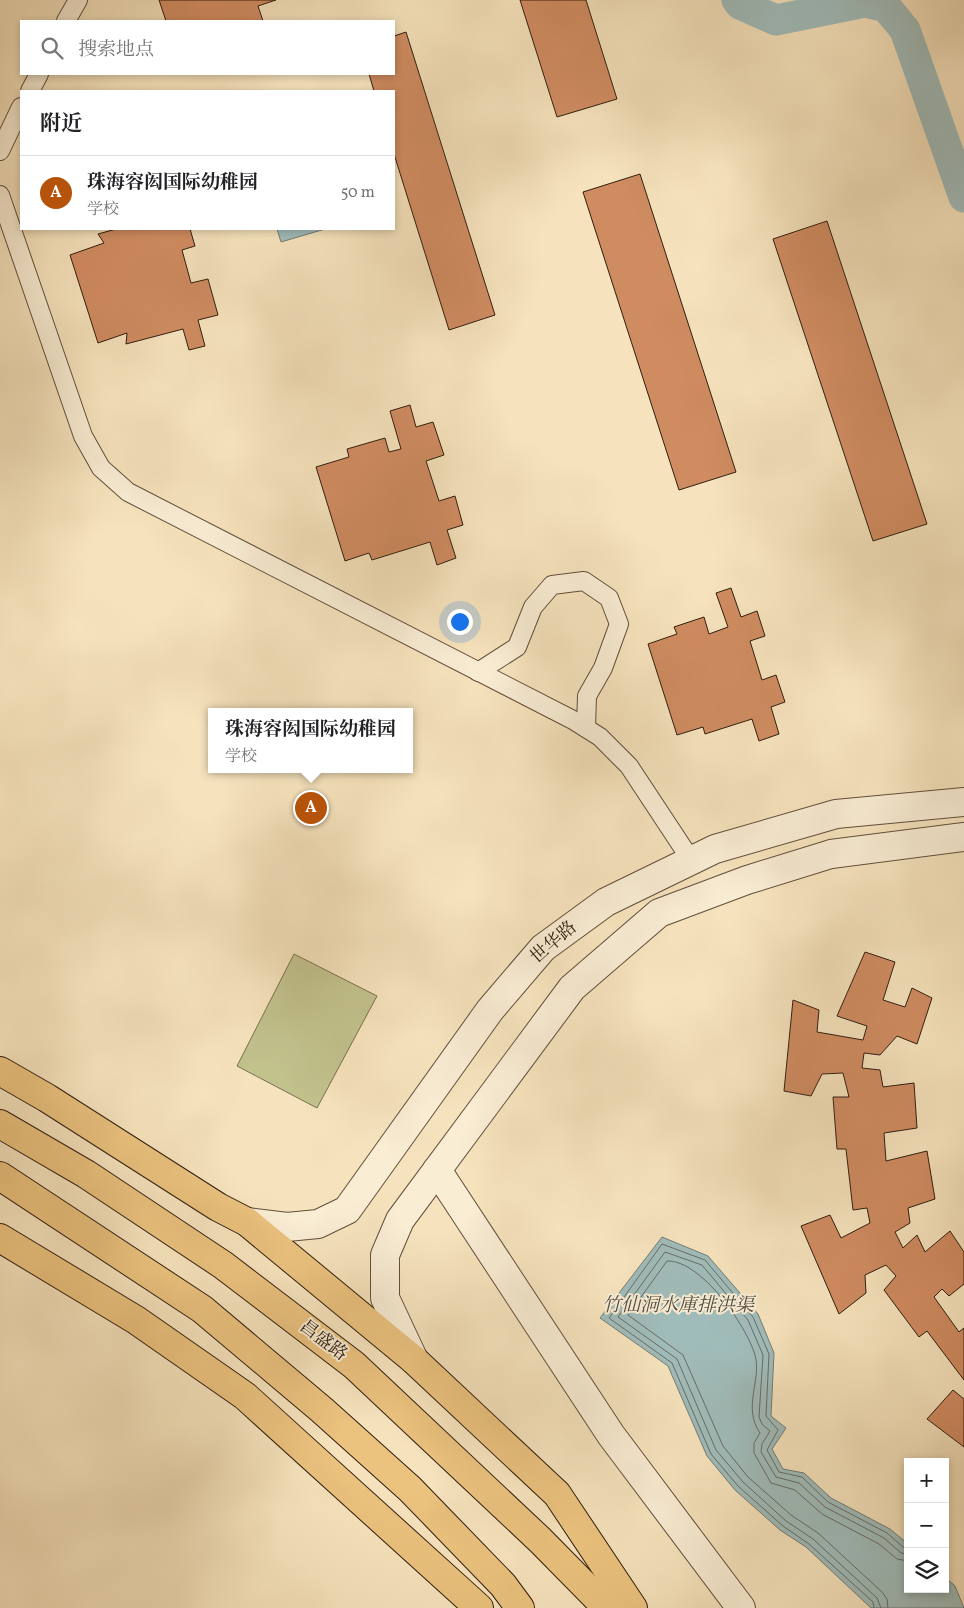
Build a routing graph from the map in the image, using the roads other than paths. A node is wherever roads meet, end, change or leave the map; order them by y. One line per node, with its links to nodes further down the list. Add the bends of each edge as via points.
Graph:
1 (78, 0): 2 (lane)
2 (67, 20)
3 (38, 75): 4 (lane)
4 (31, 90)
5 (20, 109): 6 (lane)
6 (0, 151)
7 (0, 194): 8 (lane, via 83,436 101,468 128,492)
8 (478, 672): 9 (lane); 9 (lane, via 517,647 533,608 552,585 584,581 609,598 619,624 603,668 587,696)
9 (586, 728): 12 (lane, via 600,737 629,766)
10 (964, 802): 12 (street, 世华路, via 836,814 715,848)
11 (964, 837): 15 (street, via 831,854 747,880 659,913 572,988)
12 (692, 860): 17 (street, 世华路, via 606,902 543,948 490,1010 347,1210 318,1224 287,1227)
13 (0, 1071): 17 (main road, via 218,1208)
14 (0, 1124): 22 (main road, 昌盛路, via 86,1174 224,1265 354,1365 540,1540)
15 (437, 1170): 19 (street, via 400,1220 386,1256 385,1298); 24 (street, via 611,1436)
16 (0, 1176): 21 (main road, via 202,1309 410,1489 503,1585)
17 (247, 1222): 19 (main road)
18 (0, 1238): 20 (main road, via 136,1320 245,1396)
19 (414, 1360): 23 (main road, via 557,1494)
20 (479, 1608)
21 (520, 1608)
22 (606, 1608)
23 (633, 1608)
24 (741, 1608)

